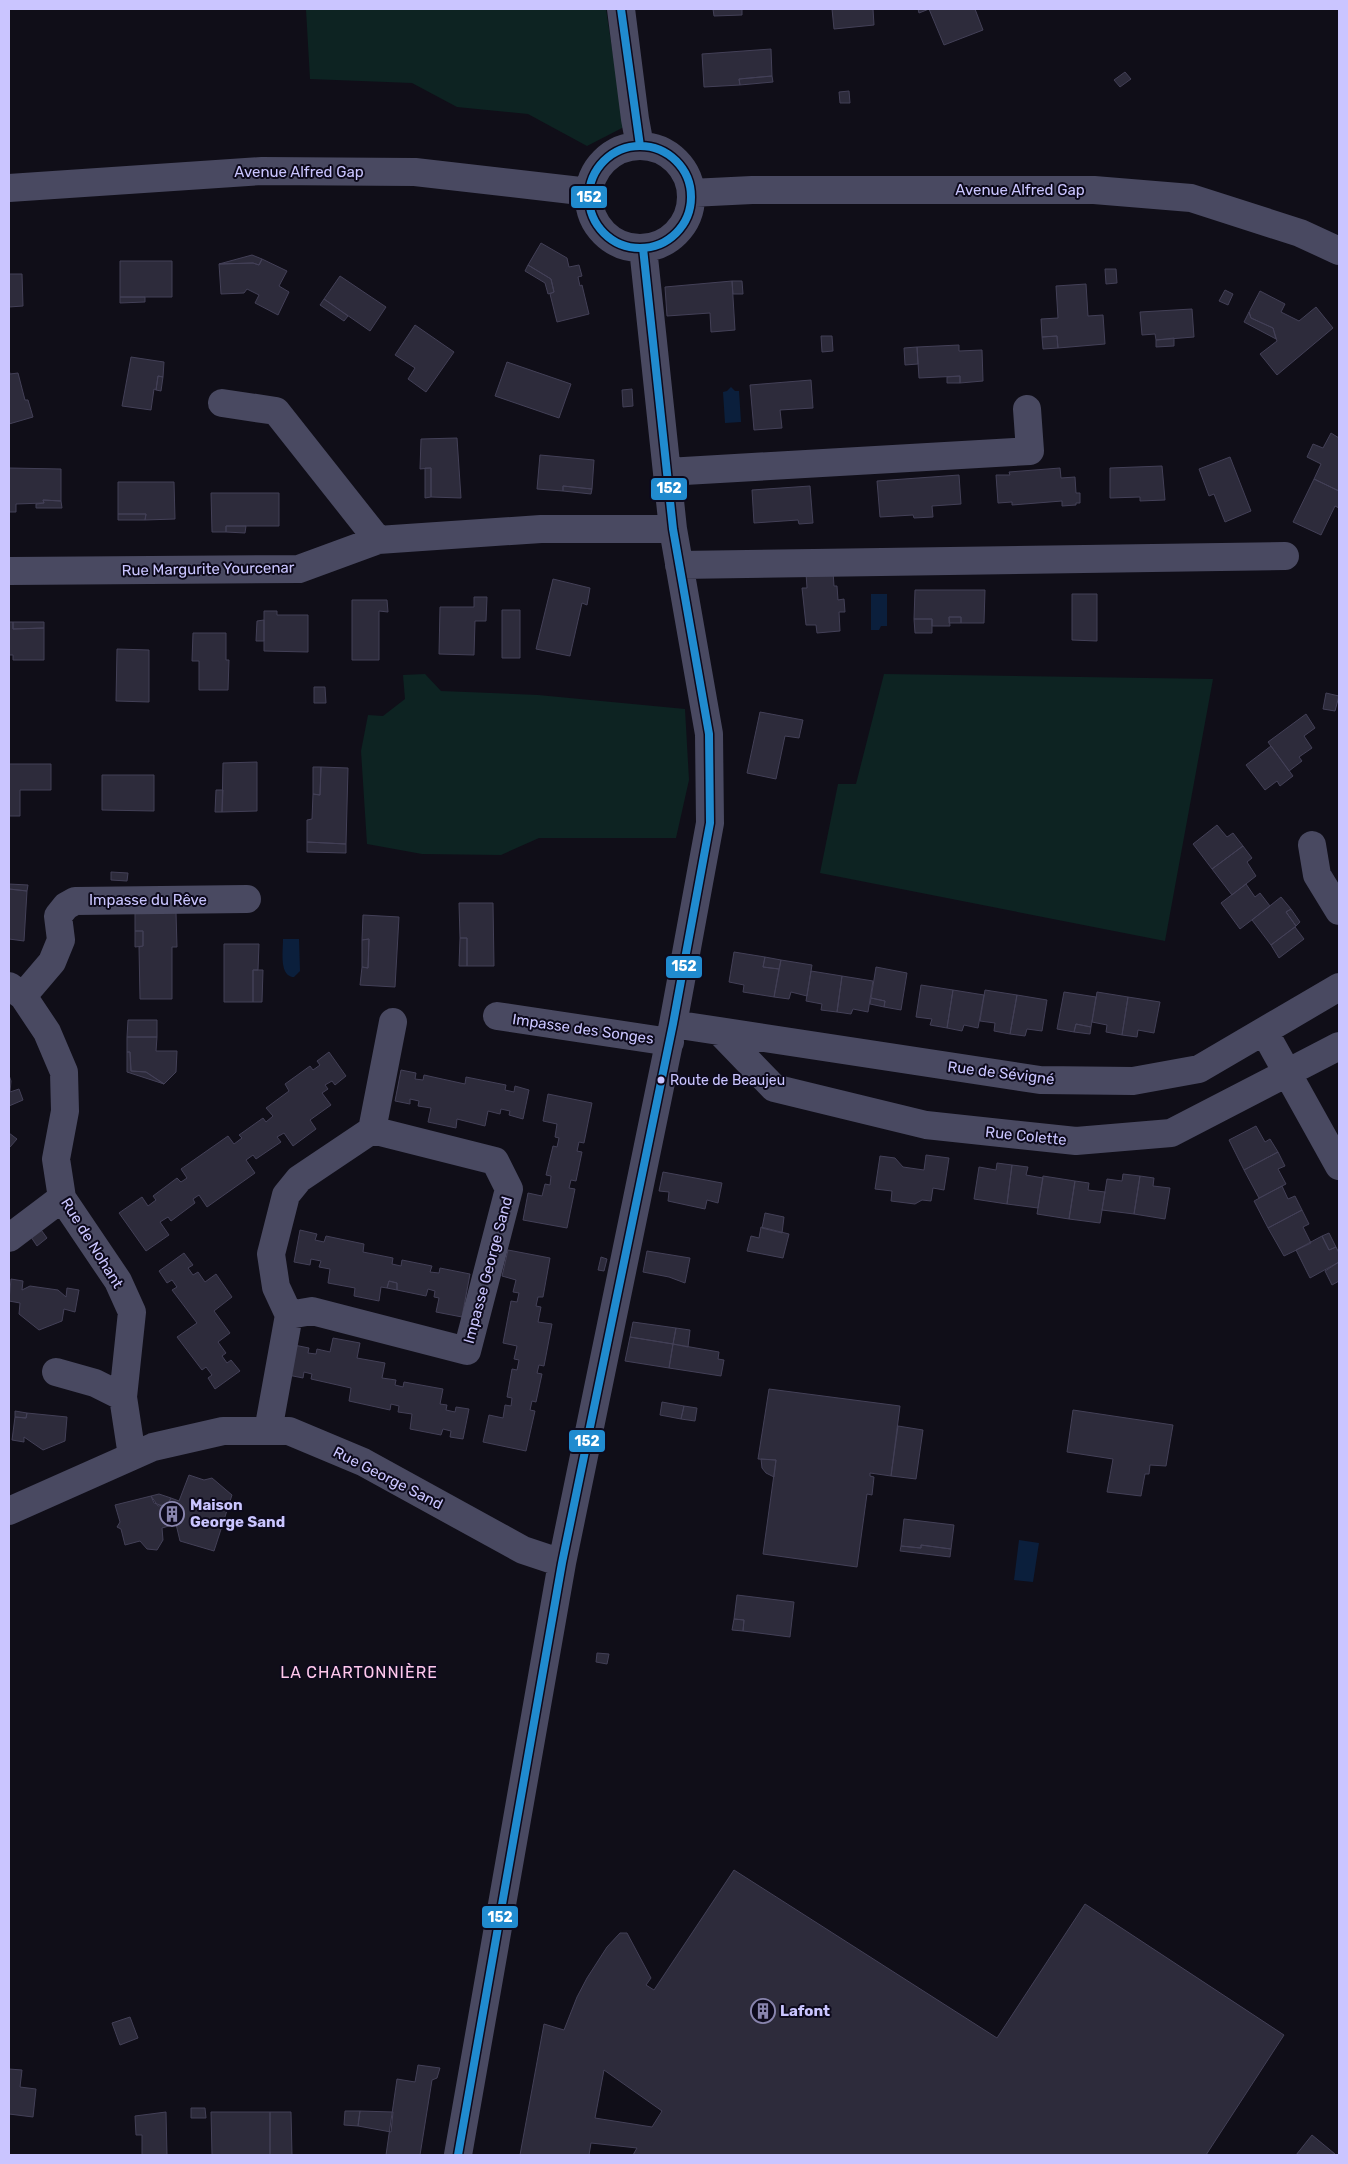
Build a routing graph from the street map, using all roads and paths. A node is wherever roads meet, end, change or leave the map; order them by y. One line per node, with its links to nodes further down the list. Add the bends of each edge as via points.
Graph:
1 (621, 9): 2 (street)
2 (640, 146): 4 (street, via 612,154 600,164 592,177); 5 (street, via 656,148 669,155 688,179)
3 (9, 188): 4 (street, Avenue Alfred Gap, via 262,171 415,172)
4 (589, 192): 6 (street, via 594,220 603,232 614,241)
5 (691, 193): 6 (street, via 683,224 672,236); 7 (street, Avenue Alfred Gap, via 752,190 1094,190 1181,197 1300,233)
6 (643, 248): 10 (street)
7 (1339, 251)
8 (222, 403): 12 (street, via 276,411)
9 (1027, 409): 10 (street, via 1030,451)
10 (667, 472): 11 (street)
11 (673, 529): 12 (street, Rue Margurite Yourcenar, via 541,529); 14 (street)
12 (378, 540): 15 (street, Rue Margurite Yourcenar, via 299,569)
13 (1285, 556): 14 (street)
14 (679, 565): 25 (street, via 709,734 710,823)
15 (9, 571)
16 (1312, 845): 18 (street, via 1317,874)
17 (246, 900): 20 (street, Impasse du Rêve, via 75,901 58,916 61,940 52,962)
18 (1339, 911)
19 (1339, 987): 24 (street, Rue de Sévigné)
20 (16, 991): 30 (street, Rue de Nohant, via 47,1032 64,1072 65,1111 56,1159)
21 (497, 1016): 25 (street, Impasse des Songes)
22 (393, 1022): 28 (street)
23 (720, 1031): 24 (street, Rue de Sévigné, via 1040,1080 1133,1081 1199,1069); 25 (street, Rue de Sévigné); 27 (street, Rue Colette, via 774,1088 926,1126 1076,1141 1171,1133)
24 (1264, 1031): 27 (street)
25 (672, 1033): 38 (street)
26 (1339, 1046): 27 (street, Rue Colette)
27 (1287, 1073): 29 (street)
28 (372, 1130): 32 (street, via 300,1179 286,1195 271,1254 276,1287); 32 (street, Impasse George Sand, via 495,1161 509,1189 467,1351 312,1311)
29 (1339, 1166)
30 (62, 1198): 31 (street); 34 (street, Rue de Nohant, via 118,1281 132,1312)
31 (9, 1238)
32 (289, 1315): 35 (street)
33 (56, 1372): 34 (street, via 95,1383)
34 (122, 1397): 36 (street, Rue de Nohant)
35 (268, 1431): 36 (street, Rue George Sand, via 223,1431 153,1447); 38 (street, Rue George Sand, via 288,1431 363,1462 523,1550)
36 (132, 1456): 37 (street, Rue George Sand)
37 (9, 1511)
38 (562, 1564): 39 (street)
39 (458, 2155)

